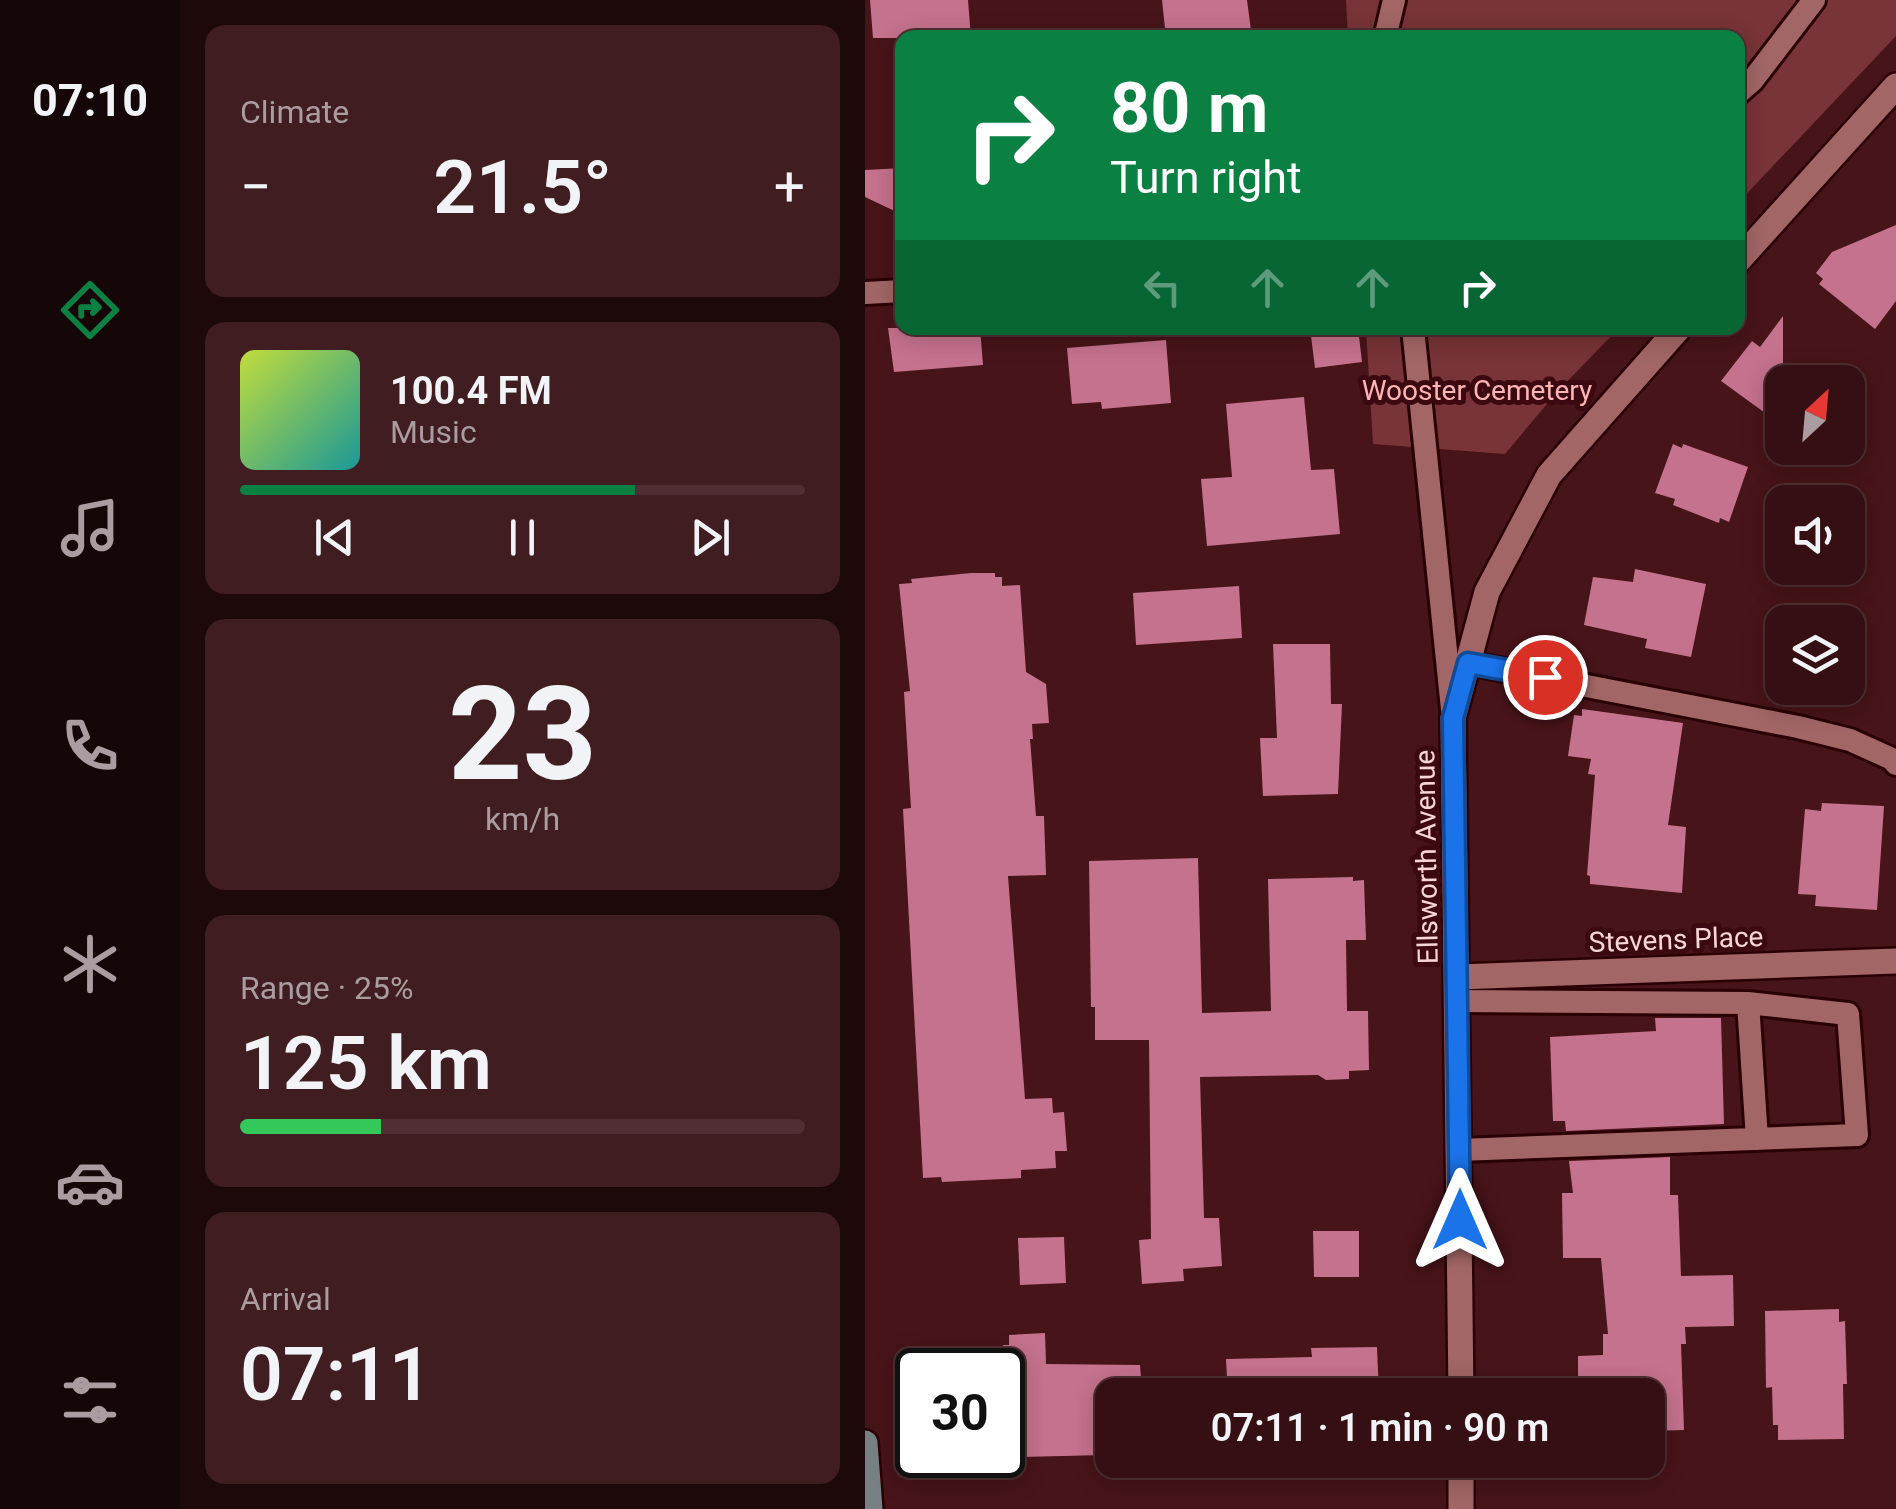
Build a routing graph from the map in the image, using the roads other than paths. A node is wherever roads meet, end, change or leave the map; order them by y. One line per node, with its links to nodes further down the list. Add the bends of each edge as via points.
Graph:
1 (1385, 0): 4 (lane)
2 (1394, 0): 5 (lane)
3 (1814, 0): 7 (lane)
4 (1385, 30)
5 (1387, 30)
6 (1896, 86): 8 (street)
7 (1745, 88)
8 (1745, 253)
9 (895, 291): 10 (lane)
10 (865, 293)
11 (1414, 335): 14 (lane)
12 (1673, 335): 13 (street, Ellsworth Avenue, via 1549,476 1487,592)
13 (1468, 663): 14 (street, Ellsworth Avenue); 15 (lane, via 1797,727 1850,740)
14 (1453, 718): 17 (street, Ellsworth Avenue)
15 (1896, 764)
16 (1896, 960): 17 (street, Stevens Place)
17 (1458, 989): 18 (lane); 20 (street, Ellsworth Avenue)
18 (1749, 1003): 19 (lane); 19 (lane, via 1849,1014 1857,1134)
19 (1757, 1138): 20 (lane)
20 (1459, 1150): 21 (street, Ellsworth Avenue)
21 (1461, 1378)
22 (865, 1444): 24 (street)
23 (1461, 1478): 25 (street)
24 (870, 1509)
25 (1461, 1509)

